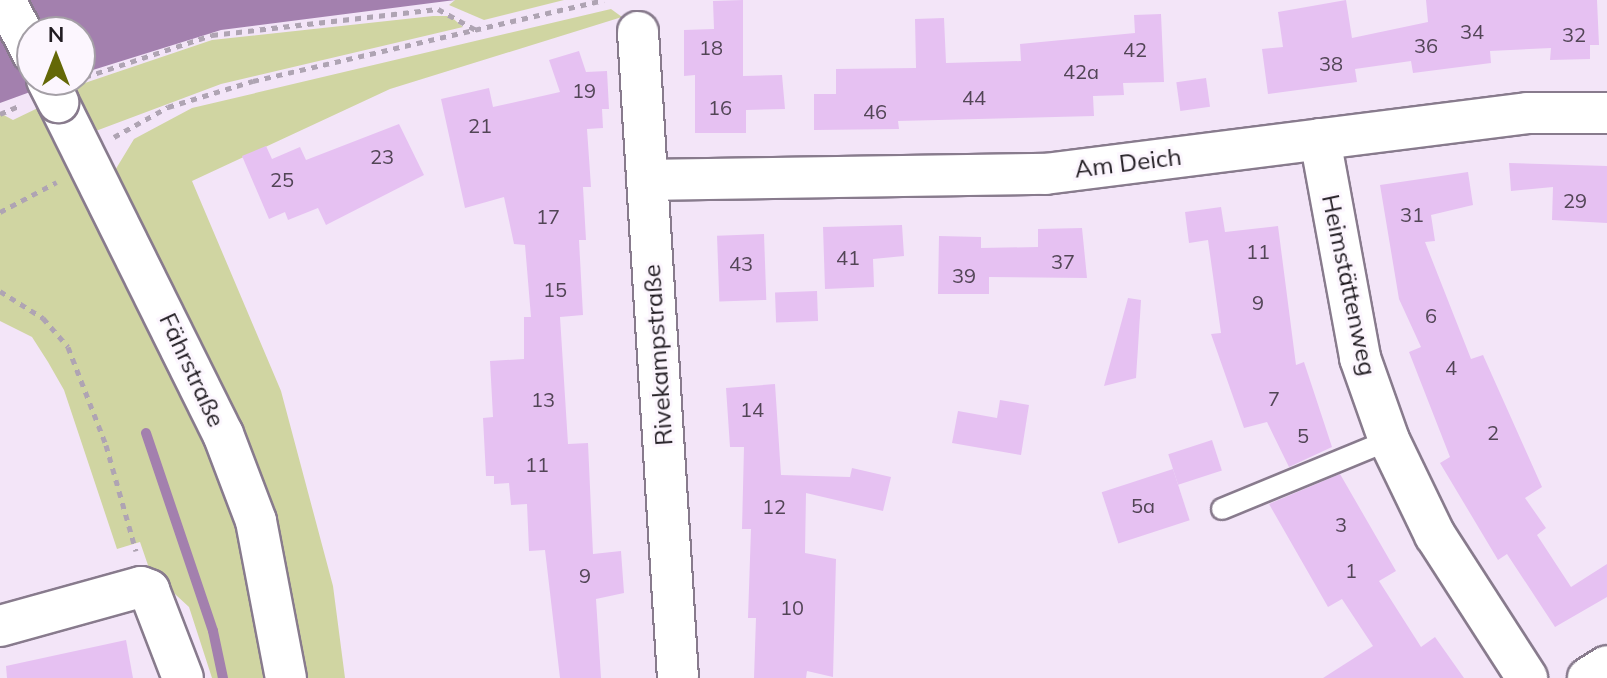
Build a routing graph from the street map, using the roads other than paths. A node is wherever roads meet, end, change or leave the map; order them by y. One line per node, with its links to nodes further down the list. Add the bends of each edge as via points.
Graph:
1 (5, 0): 2 (street)
2 (16, 21)
3 (638, 32): 7 (street, Rivekampstraße)
4 (65, 96): 13 (street, Fährstraße, via 87,152 193,368 256,521)
5 (1607, 113): 6 (street, Am Deich, via 1527,113)
6 (1320, 139): 7 (street, Am Deich, via 1045,174); 8 (street, Heimstättenweg, via 1360,358)
7 (647, 180): 14 (street, Rivekampstraße)
8 (1389, 440): 9 (lane); 15 (street, Heimstättenweg, via 1435,535)
9 (1222, 509)
10 (0, 626): 12 (street, via 149,590)
11 (1607, 666): 16 (street)
12 (183, 678)
13 (286, 678)
14 (678, 678)
15 (1527, 678)
16 (1588, 678)

